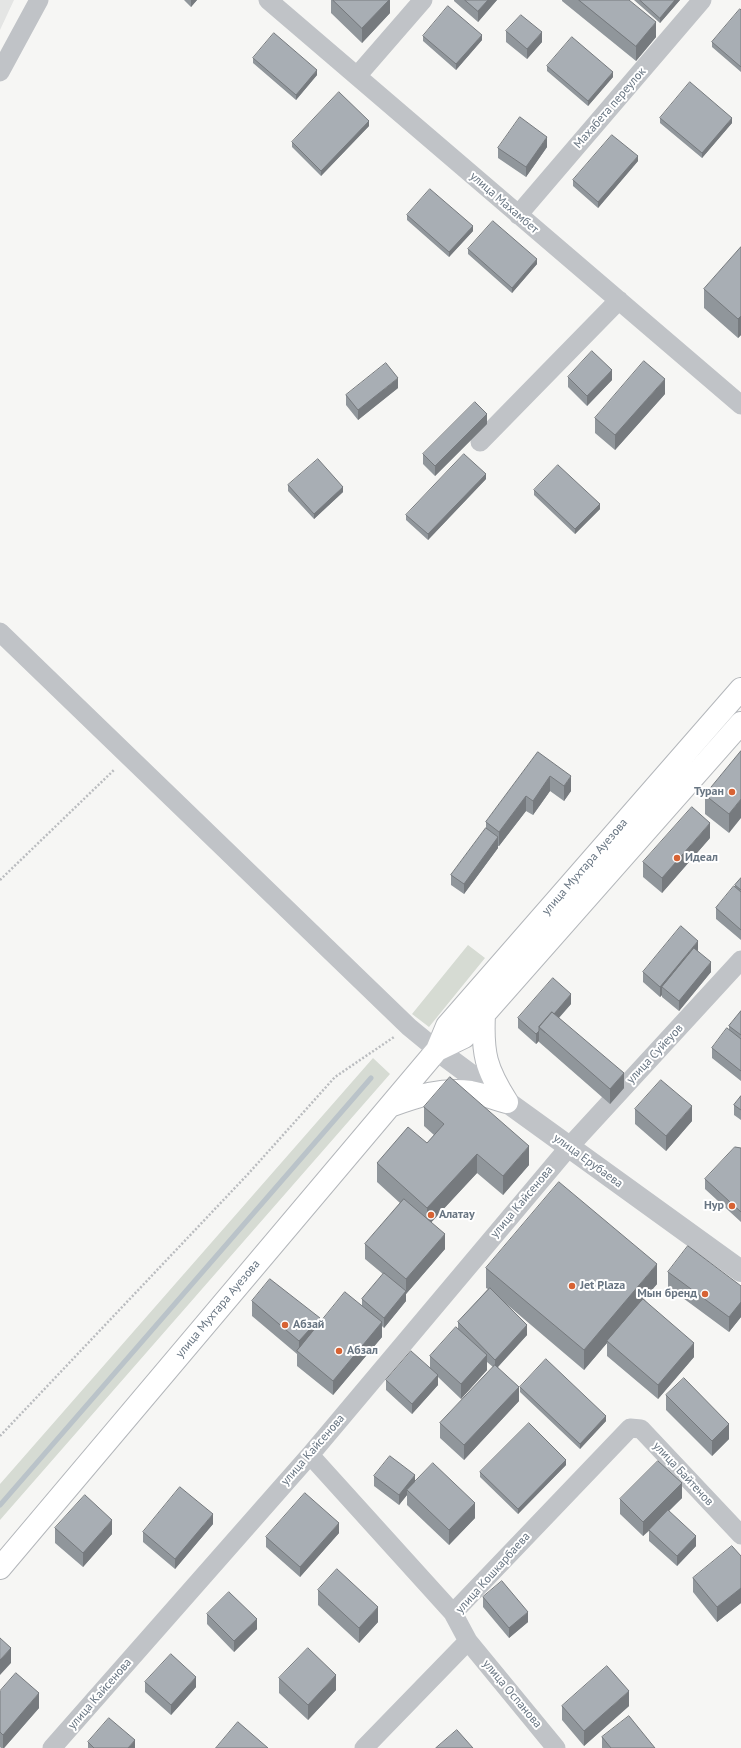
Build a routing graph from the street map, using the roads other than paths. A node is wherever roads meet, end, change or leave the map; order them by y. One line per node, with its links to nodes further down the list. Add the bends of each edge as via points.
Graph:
1 (39, 0): 5 (street)
2 (268, 0): 6 (street, улица Махамбет)
3 (423, 0): 6 (street)
4 (702, 0): 7 (street, Махабета переулок)
5 (0, 72)
6 (357, 76): 7 (street, улица Махамбет)
7 (518, 215): 8 (street, улица Махамбет)
8 (619, 300): 9 (street, улица Махамбет); 10 (street)
9 (741, 405)
10 (480, 442)
11 (0, 632): 16 (street, via 409,1027)
12 (741, 689): 16 (main road, улица Мухтара Ауезова, via 447,1026)
13 (741, 724): 15 (main road, улица Мухтара Ауезова)
14 (741, 960): 19 (street, улица Суйеуов)
15 (484, 1014): 16 (main road, улица Мухтара Ауезова, via 464,1037); 17 (main road, via 482,1040 485,1059 492,1078)
16 (437, 1050): 17 (street, улица Ерубаева); 18 (main road, улица Мухтара Ауезова)
17 (507, 1102): 18 (main road, via 472,1092 434,1092 421,1094); 19 (street, улица Ерубаева)
18 (387, 1107): 24 (main road, улица Мухтара Ауезова)
19 (569, 1147): 20 (street, улица Ерубаева); 22 (street, улица Кайсенова)
20 (741, 1271)
21 (621, 1436): 23 (street, улица Байтенов, via 630,1428 641,1429); 25 (street, улица Кошкарбаева)
22 (310, 1455): 25 (street); 27 (street, улица Кайсенова)
23 (741, 1536)
24 (0, 1568)
25 (453, 1613): 26 (street, улица Кошкарбаева)
26 (468, 1641): 28 (street); 29 (street, улица Оспанова)
27 (52, 1748)
28 (364, 1748)
29 (556, 1748)

